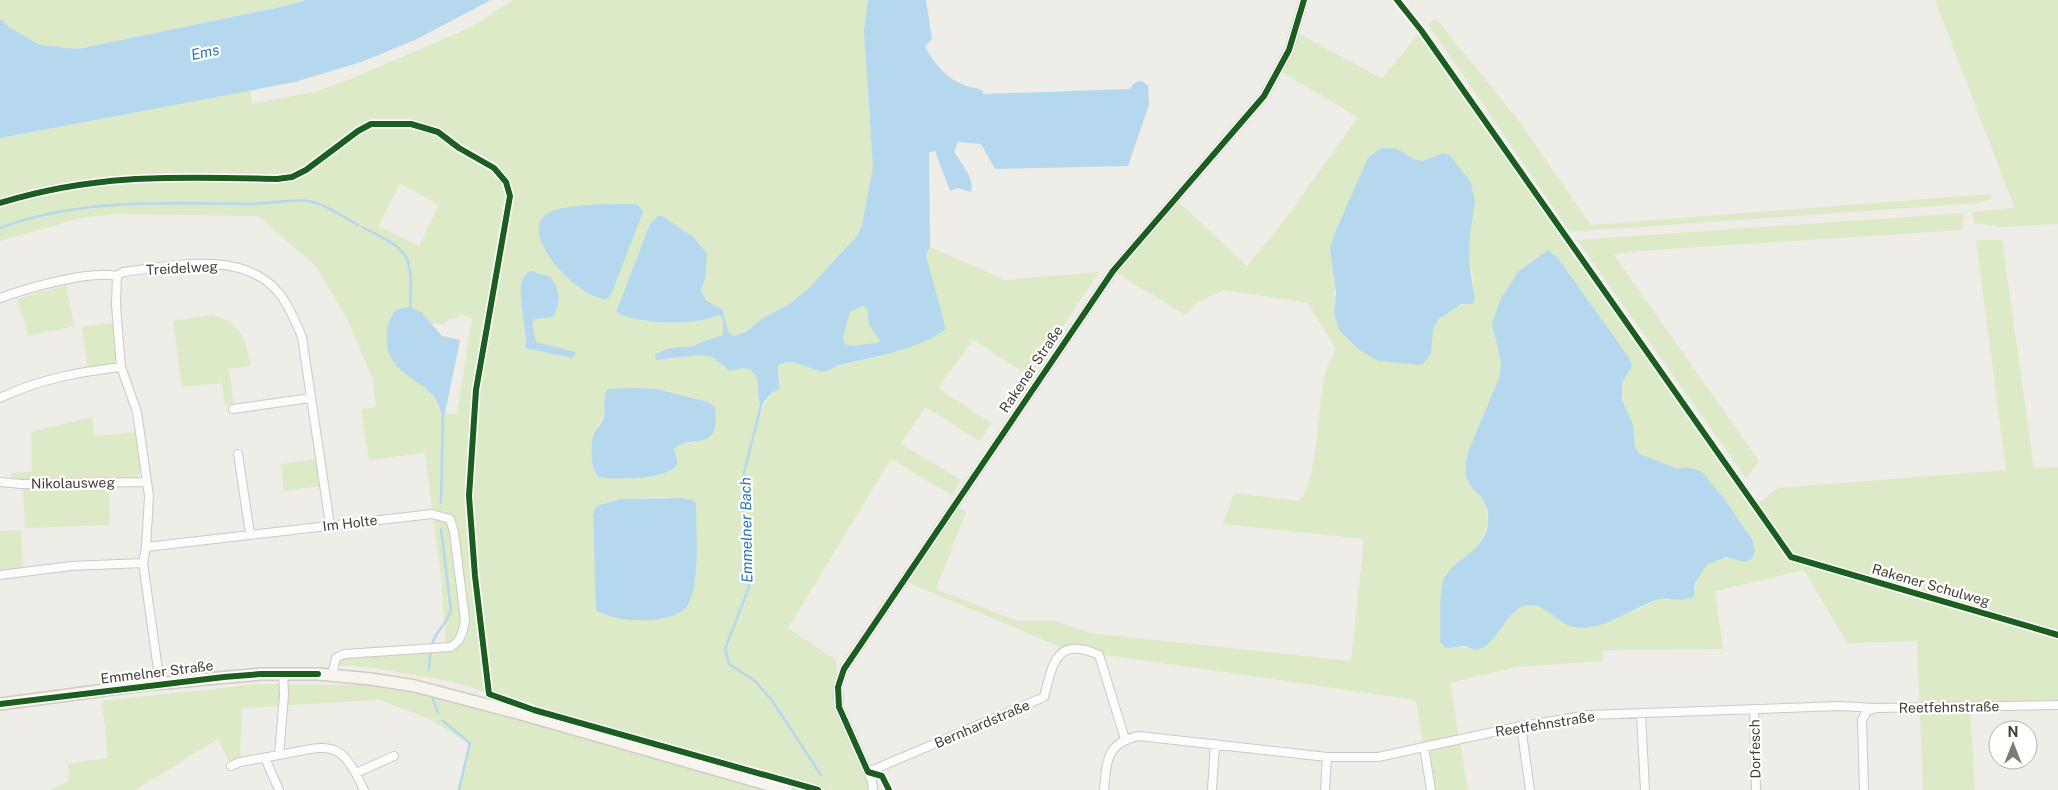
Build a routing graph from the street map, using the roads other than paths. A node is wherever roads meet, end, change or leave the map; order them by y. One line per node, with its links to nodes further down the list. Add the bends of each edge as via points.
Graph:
1 (1304, 0): 33 (street, Rakener Straße, via 1290,50 1264,96 1113,271 844,669 838,687 839,707)
2 (117, 276): 3 (street, Treidelweg, via 107,274 82,278); 4 (street); 6 (street, Treidelweg, via 123,272 193,264 219,264 256,275 278,292 294,318 306,354)
3 (0, 298)
4 (121, 366): 5 (street, via 57,377); 10 (street, via 137,412)
5 (0, 398)
6 (312, 398): 7 (street); 11 (street, Treidelweg)
7 (233, 409)
8 (238, 454): 12 (street)
9 (0, 482): 10 (street, Nikolausweg)
10 (146, 482): 13 (street)
11 (330, 525): 12 (street, Im Holte); 17 (street, Im Holte, via 432,514 450,519 465,620 456,644 450,647 339,656 333,665)
12 (250, 534): 13 (street, Im Holte)
13 (146, 547): 14 (street)
14 (143, 563): 15 (street, via 71,566); 18 (street)
15 (0, 575)
16 (283, 673): 17 (street, Emmelner Straße); 18 (street, Emmelner Straße); 28 (street)
17 (332, 675): 37 (street, Emmelner Straße, via 415,686)
18 (160, 684): 19 (street, Emmelner Straße)
19 (0, 704)
20 (2058, 704): 21 (street, Reetfehnstraße)
21 (1876, 708): 22 (street, Reetfehnstraße); 46 (street, via 1867,711 1862,720)
22 (1754, 709): 23 (street, Reetfehnstraße); 45 (street, Dorfesch)
23 (1641, 714): 24 (street, Reetfehnstraße, via 1589,715); 44 (street)
24 (1521, 726): 27 (street, Reetfehnstraße); 43 (street)
25 (1125, 739): 26 (street, Reetfehnstraße, via 1139,736); 33 (street, Bernhardstraße, via 1099,655 1084,649 1065,649 1053,664 1044,697); 39 (street, via 1109,755)
26 (1214, 744): 30 (street, Reetfehnstraße); 40 (street)
27 (1424, 747): 30 (street, Reetfehnstraße, via 1378,757); 42 (street)
28 (279, 755): 31 (street); 34 (street, via 330,748 347,758)
29 (394, 756): 34 (street)
30 (1327, 757): 41 (street)
31 (265, 758): 32 (street); 35 (street)
32 (231, 766)
33 (868, 772): 38 (street, Rakener Straße)
34 (356, 773): 36 (street)
35 (279, 790)
36 (364, 790)
37 (787, 790)
38 (873, 790)
39 (1104, 790)
40 (1212, 790)
41 (1325, 790)
42 (1431, 790)
43 (1530, 790)
44 (1645, 790)
45 (1756, 790)
46 (1864, 790)

